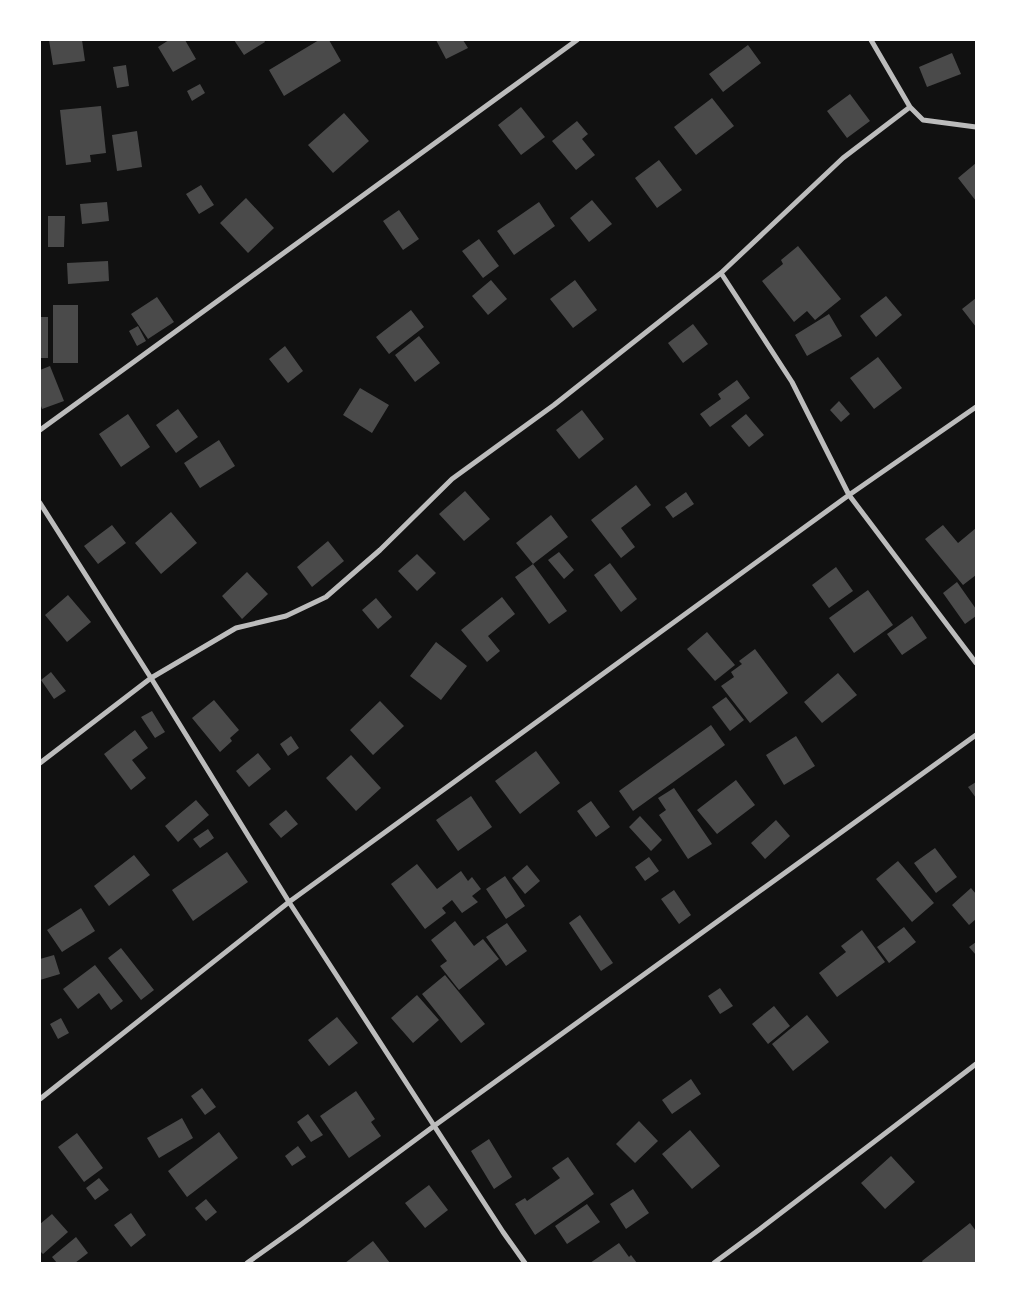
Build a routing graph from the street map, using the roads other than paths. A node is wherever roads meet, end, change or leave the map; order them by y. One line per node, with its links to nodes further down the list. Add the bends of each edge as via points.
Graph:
1 (577, 40): 7 (street)
2 (871, 40): 3 (street)
3 (910, 107): 4 (street, via 923,120); 5 (street, via 843,158)
4 (976, 127)
5 (721, 273): 8 (street, via 792,382); 11 (street, via 554,405 452,479 380,550 326,597 286,616 236,628)
6 (976, 407): 8 (street)
7 (40, 430)
8 (850, 495): 10 (street); 14 (street)
9 (40, 502): 11 (street)
10 (976, 663)
11 (151, 678): 13 (street); 14 (street)
12 (976, 735): 17 (street)
13 (40, 763)
14 (289, 902): 16 (street); 17 (street)
15 (976, 1064): 20 (street)
16 (40, 1099)
17 (434, 1126): 18 (street); 19 (street)
18 (247, 1263)
19 (525, 1263)
20 (714, 1263)

